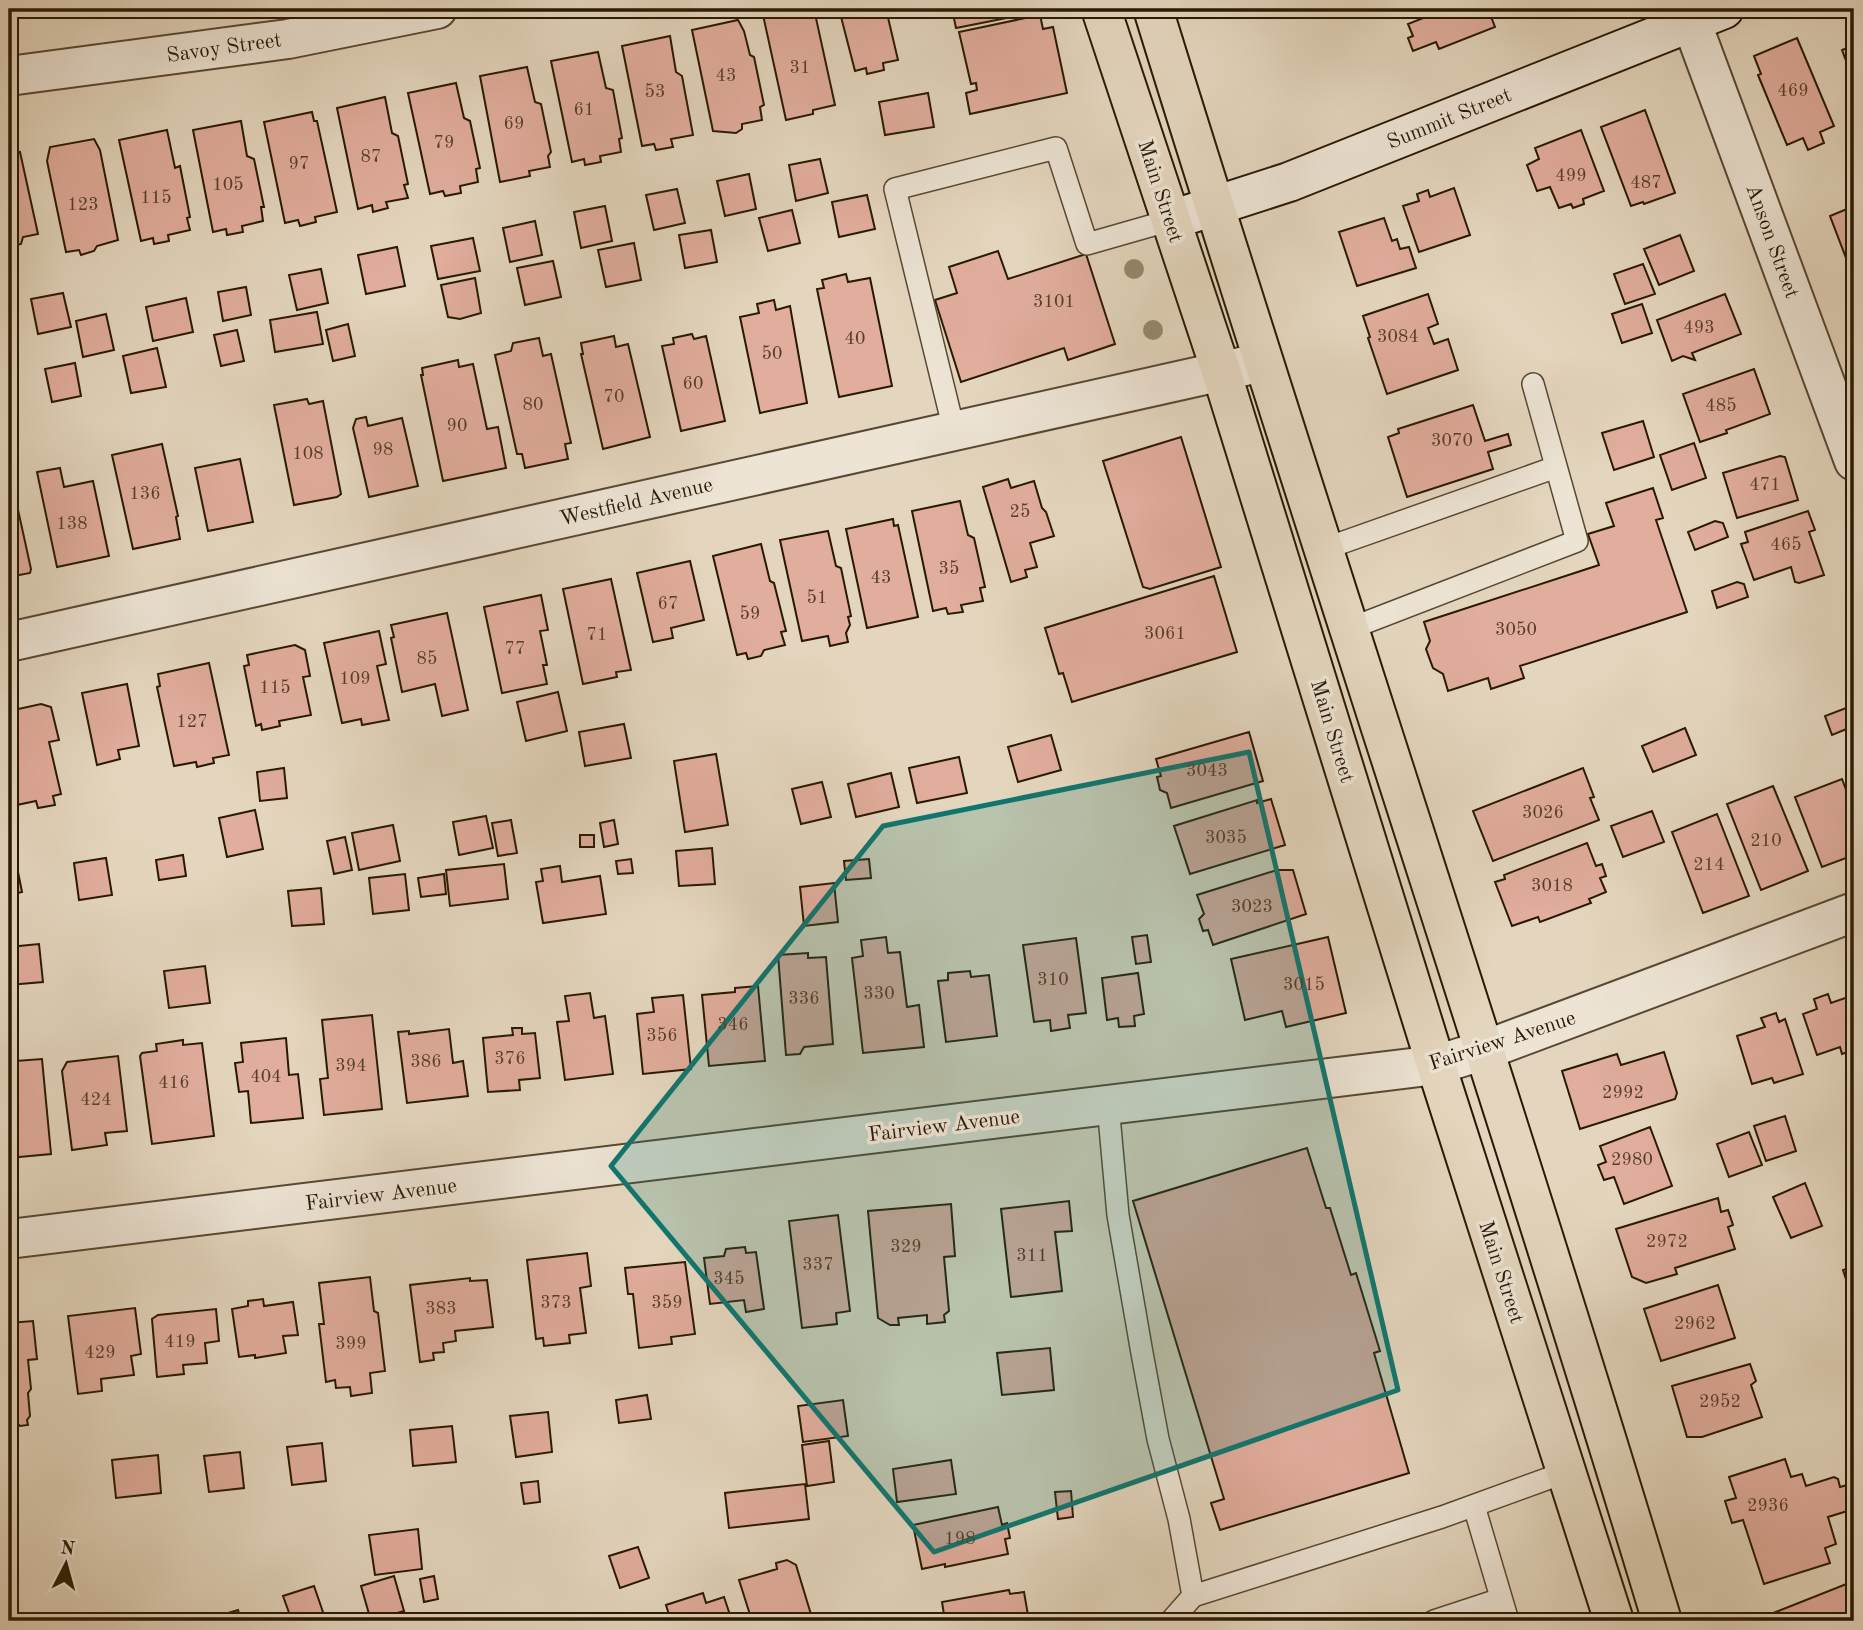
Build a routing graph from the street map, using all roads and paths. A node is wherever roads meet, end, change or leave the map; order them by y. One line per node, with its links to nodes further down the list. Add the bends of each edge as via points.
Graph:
1 (437, 9): 5 (street, Savoy Street, via 288,38)
2 (1101, 9): 7 (main road, Main Street)
3 (1153, 9): 6 (main road)
4 (1708, 15): 6 (street, Summit Street, via 1289,182); 12 (street, Anson Street)
5 (9, 76)
6 (1214, 206): 7 (street, Summit Street); 8 (main road)
7 (1171, 220): 9 (main road, Main Street); 11 (lane, via 1087,244 1056,148 895,188)
8 (1263, 362): 9 (street, Westfield Avenue); 14 (main road)
9 (1221, 372): 11 (street, Westfield Avenue); 19 (main road, Main Street)
10 (1533, 384): 13 (lane)
11 (954, 430): 16 (street, Westfield Avenue)
12 (1854, 461)
13 (1556, 467): 14 (lane); 15 (lane, via 1577,541)
14 (1324, 549): 15 (main road)
15 (1349, 629): 18 (main road)
16 (9, 642)
17 (1854, 912): 18 (street, Fairview Avenue)
18 (1485, 1050): 19 (street, Fairview Avenue); 22 (main road)
19 (1436, 1065): 20 (street, Fairview Avenue); 23 (main road, Main Street)
20 (1108, 1105): 21 (street, Fairview Avenue); 25 (lane, via 1121,1228 1158,1439 1179,1519)
21 (9, 1239)
22 (1608, 1440): 23 (main road); 31 (main road)
23 (1563, 1463): 24 (lane); 30 (main road, Main Street)
24 (1474, 1506): 25 (lane); 26 (lane)
25 (1192, 1596): 27 (lane)
26 (1501, 1599): 28 (lane); 29 (lane)
27 (1171, 1621)
28 (1434, 1621)
29 (1508, 1621)
30 (1614, 1621)
31 (1662, 1621)

